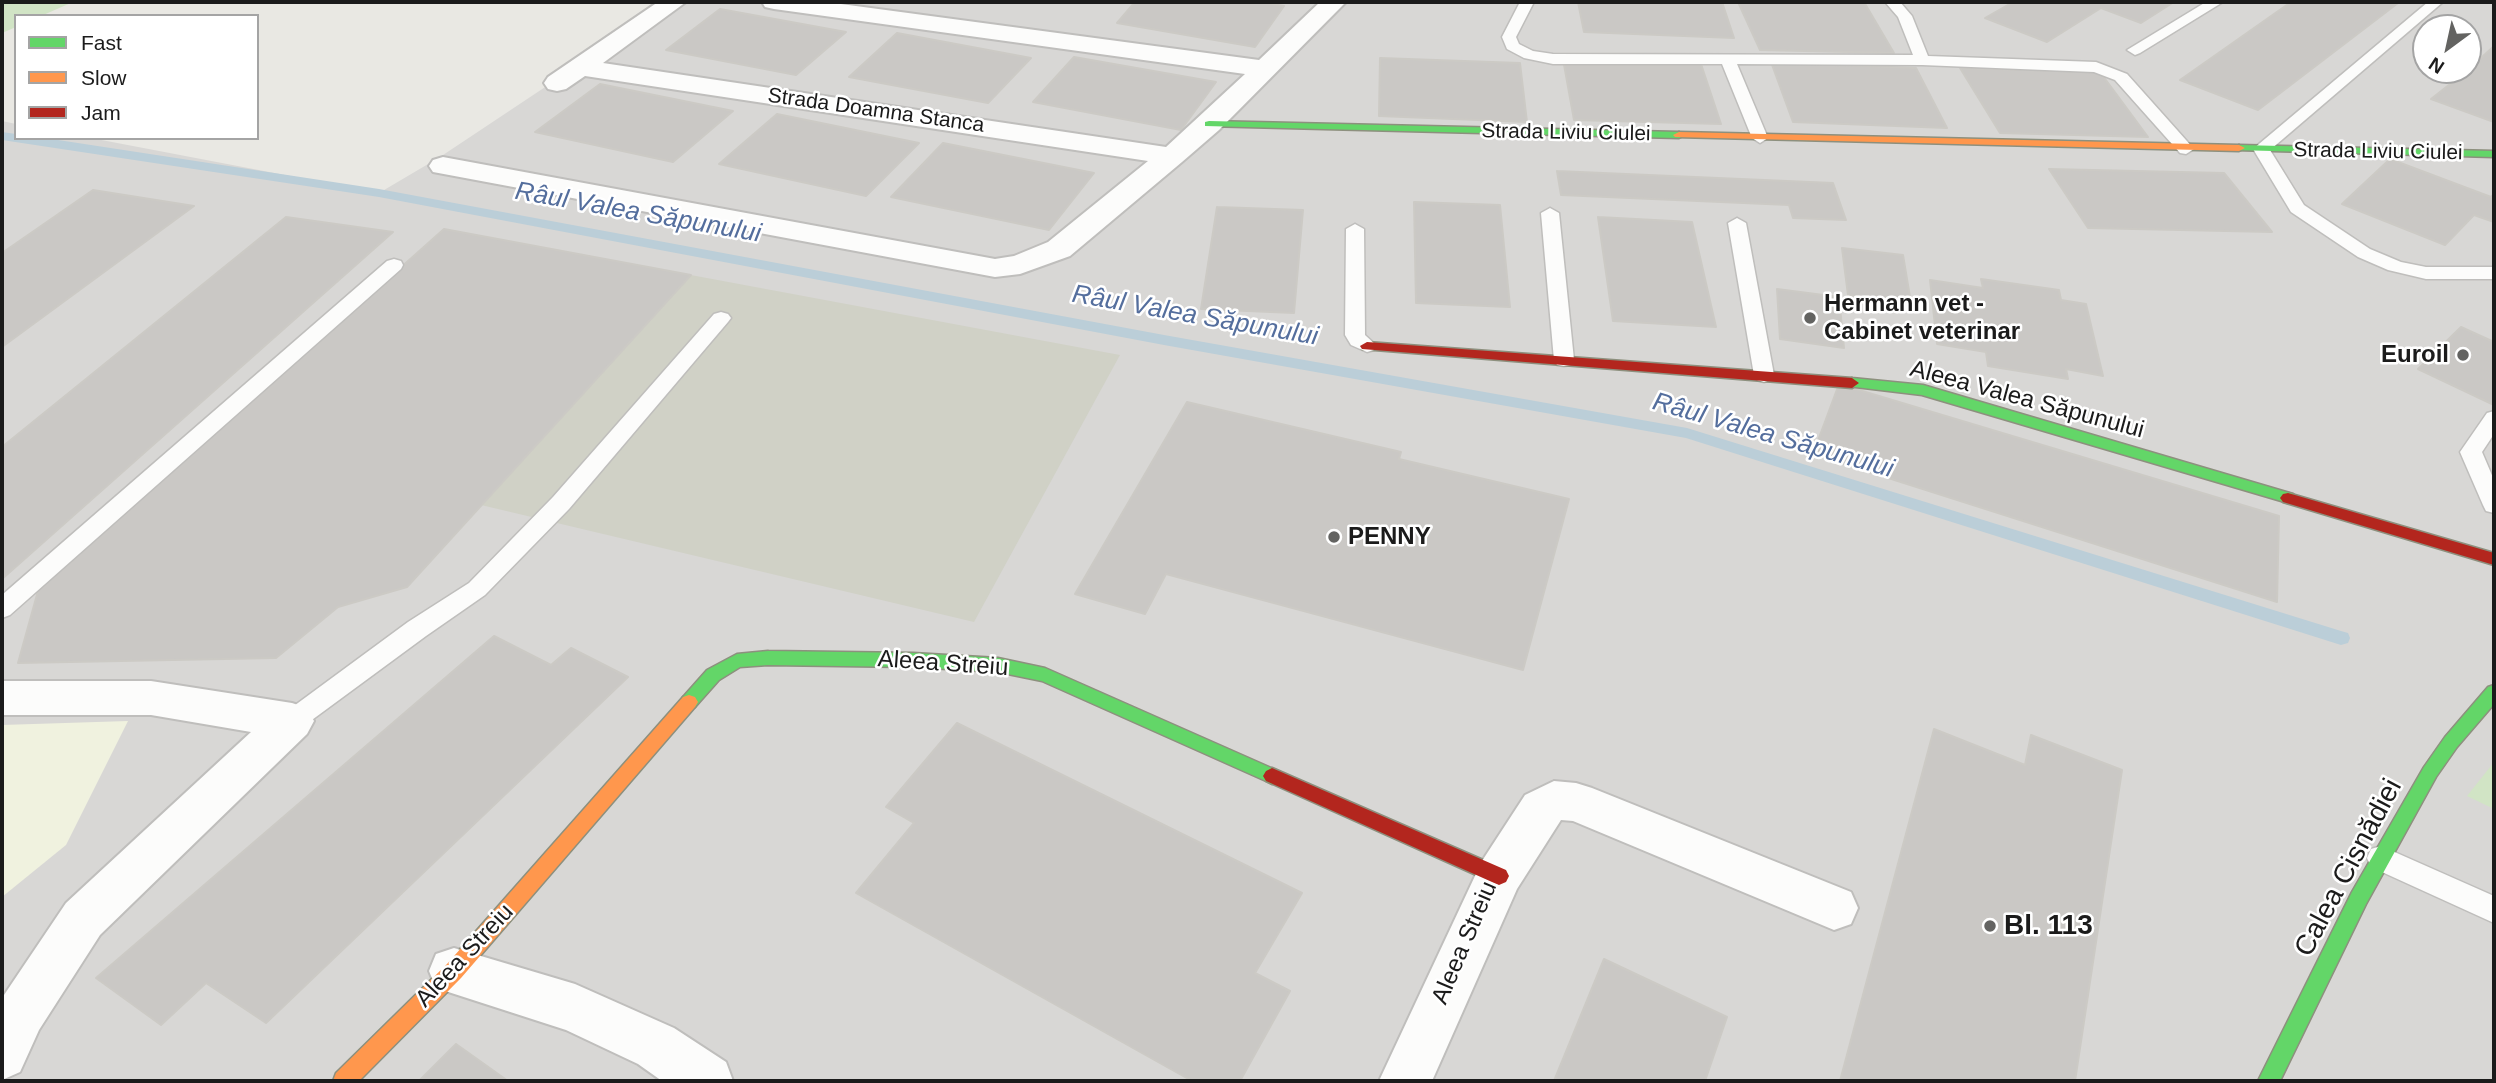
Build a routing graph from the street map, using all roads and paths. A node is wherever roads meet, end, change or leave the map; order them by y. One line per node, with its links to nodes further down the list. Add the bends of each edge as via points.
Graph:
1 (674, 2): 11 (street)
2 (774, 2): 12 (street)
3 (1334, 2): 12 (street)
4 (1527, 2): 10 (lane, via 1509,37 1512,46 1529,55)
5 (1892, 2): 9 (lane, via 1905,16)
6 (2216, 2): 8 (lane)
7 (2436, 2): 17 (lane, Strada Liviu Ciulei)
8 (2135, 50)
9 (1922, 60): 10 (lane); 16 (lane, via 2096,67 2121,77)
10 (1728, 61): 15 (lane)
11 (579, 67): 13 (street); 19 (street, Strada Doamna Stanca)
12 (1265, 69): 14 (street)
13 (557, 83)
14 (1209, 124): 15 (street, Strada Liviu Ciulei); 19 (street)
15 (1760, 138): 16 (street, Strada Liviu Ciulei)
16 (2186, 149): 17 (street, Strada Liviu Ciulei)
17 (2262, 149): 18 (street, Strada Liviu Ciulei); 25 (lane, via 2297,208 2364,253 2426,273)
18 (2494, 154)
19 (1172, 156): 20 (street, via 1059,248 1020,265 995,268)
20 (443, 166)
21 (1550, 213): 28 (lane)
22 (1737, 223): 29 (lane)
23 (1355, 229): 27 (lane, via 1355,335)
24 (394, 265): 33 (lane)
25 (2494, 273)
26 (721, 318): 36 (lane, via 561,503 477,589)
27 (1367, 346): 28 (street, Aleea Valea Săpunului)
28 (1564, 360): 29 (street, Aleea Valea Săpunului)
29 (1764, 374): 32 (street, Aleea Valea Săpunului, via 1923,390)
30 (2494, 418): 31 (lane, via 2471,452)
31 (2494, 505)
32 (2494, 559)
33 (2, 609)
34 (2494, 692): 37 (street, Calea Cisnădiei, via 2430,772)
35 (2, 698): 36 (street, via 151,698)
36 (292, 721): 42 (street, via 83,919 21,1013)
37 (2381, 859): 40 (lane); 46 (street, Calea Cisnădiei)
38 (1499, 876): 39 (street, via 1541,810 1554,800 1576,802); 41 (street, Aleea Streiu, via 1045,675 999,665 768,658 737,661 713,675); 45 (street, Aleea Streiu)
39 (1834, 908)
40 (2494, 910)
41 (454, 971): 43 (street, Aleea Streiu); 44 (street, via 575,1008 656,1046)
42 (2, 1054)
43 (344, 1081)
44 (707, 1081)
45 (1405, 1081)
46 (2269, 1081)

